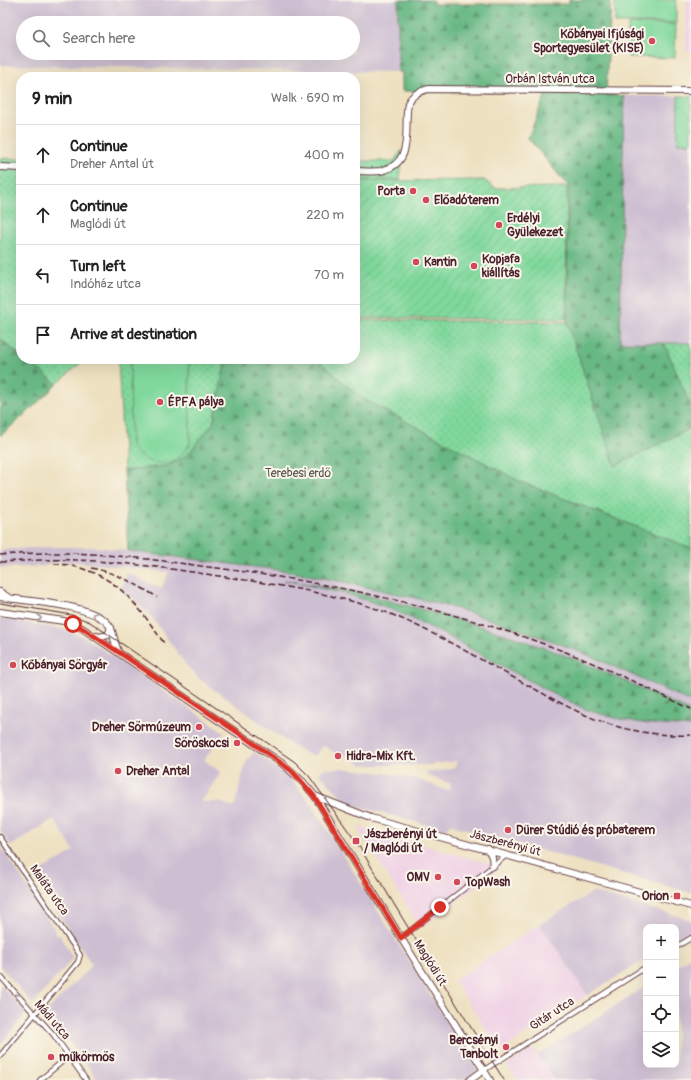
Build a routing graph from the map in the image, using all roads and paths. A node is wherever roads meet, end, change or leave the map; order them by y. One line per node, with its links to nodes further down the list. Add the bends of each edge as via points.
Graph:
1 (691, 91): 4 (main road, Orbán István utca, via 418,92 411,97 406,110 406,147 403,155 389,168)
2 (0, 167): 3 (main road)
3 (16, 168)
4 (360, 171)
5 (0, 592): 7 (main road)
6 (0, 597): 7 (main road)
7 (10, 598): 9 (main road, one-way to 7, via 100,618 76,608)
8 (0, 612): 10 (main road, Maglódi út, one-way to 10, via 64,621)
9 (111, 628): 10 (main road, via 104,636); 11 (main road)
10 (93, 635): 11 (main road, Maglódi út)
11 (118, 652): 12 (main road, Maglódi út, via 283,764)
12 (314, 796): 14 (main road, Jászberényi út, via 371,818); 18 (main road, Maglódi út)
13 (0, 837): 23 (street, Maláta utca, via 80,955 78,962)
14 (488, 849): 15 (main road, Jászberényi út); 16 (main road)
15 (507, 855): 16 (street); 17 (main road, Jászberényi út)
16 (493, 866): 18 (street)
17 (691, 906)
18 (401, 938): 26 (main road, Maglódi út)
19 (691, 938): 20 (street)
20 (679, 945)
21 (643, 969): 26 (street, Gitár utca)
22 (0, 976): 23 (street, Mádi utca, one-way to 22)
23 (34, 1015): 24 (street); 25 (street, Mádi utca, via 53,1034)
24 (0, 1056)
25 (69, 1056): 27 (street); 28 (street, Mádi utca)
26 (484, 1070): 29 (main road, Gitár utca); 30 (main road, Maglódi út)
27 (40, 1080)
28 (86, 1080)
29 (470, 1080)
30 (490, 1080)

